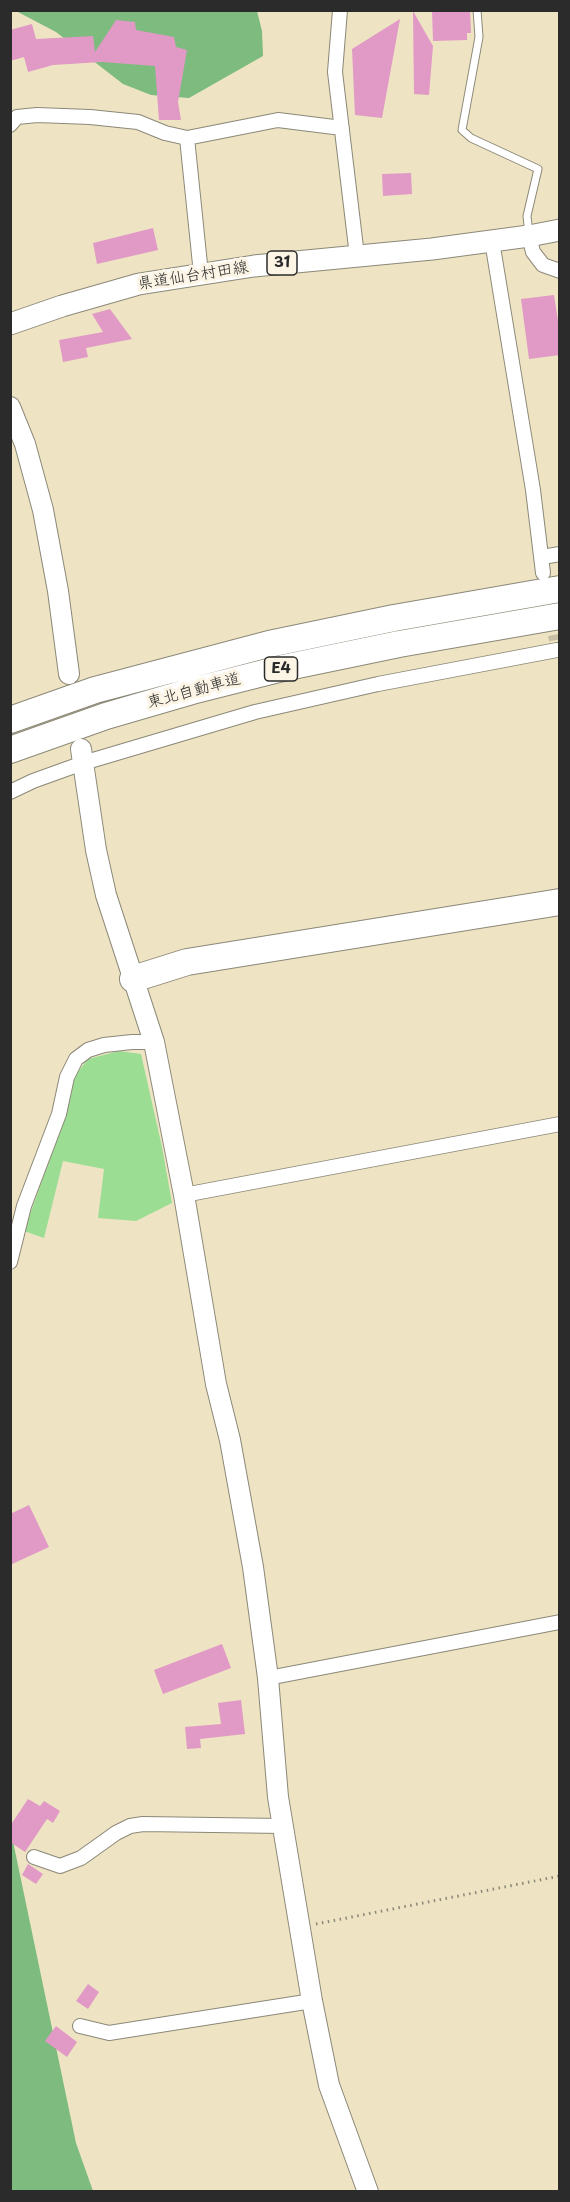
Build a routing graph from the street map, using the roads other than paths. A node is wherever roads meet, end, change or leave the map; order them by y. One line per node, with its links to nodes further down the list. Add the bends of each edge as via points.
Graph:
1 (340, 10): 4 (street, via 335,72)
2 (477, 10): 7 (lane, via 479,37 462,130 471,138 538,169 527,216)
3 (10, 125): 5 (street, via 17,117 90,117 138,122)
4 (342, 128): 5 (street, via 278,120); 9 (street)
5 (187, 138): 11 (street)
6 (560, 230): 7 (main road, 県道仙台村田線 / 31)
7 (529, 236): 8 (main road, 県道仙台村田線 / 31); 10 (street, via 533,252 543,265)
8 (492, 241): 9 (main road, 県道仙台村田線 / 31); 15 (street)
9 (357, 256): 11 (main road, 県道仙台村田線 / 31)
10 (560, 271)
11 (201, 274): 12 (main road, 県道仙台村田線 / 31, via 139,284)
12 (10, 324)
13 (10, 407): 18 (street, via 43,510)
14 (560, 554): 15 (street)
15 (542, 557): 16 (street)
16 (551, 581): 19 (highway, 東北自動車道 / E4, via 269,644 95,690)
17 (558, 639): 20 (highway, 東北自動車道 / E4, via 399,644 192,691); 21 (street)
18 (69, 674)
19 (10, 720)
20 (10, 750)
21 (82, 756): 22 (street); 25 (street, via 106,896)
22 (10, 792)
23 (560, 902): 25 (highway, via 187,962)
24 (560, 912): 25 (highway, via 179,978)
25 (134, 979): 26 (street)
26 (154, 1042): 28 (street); 29 (street, via 104,1045 76,1059 24,1206)
27 (560, 1124): 28 (street)
28 (184, 1195): 31 (street, via 216,1384 254,1567)
29 (10, 1262)
30 (560, 1622): 31 (street)
31 (268, 1678): 32 (street)
32 (283, 1826): 33 (street, via 143,1824 116,1833 81,1858 60,1866); 34 (street)
33 (34, 1857)
34 (312, 2001): 35 (street, via 109,2033); 36 (street, via 329,2085)
35 (80, 2026)
36 (368, 2192)

